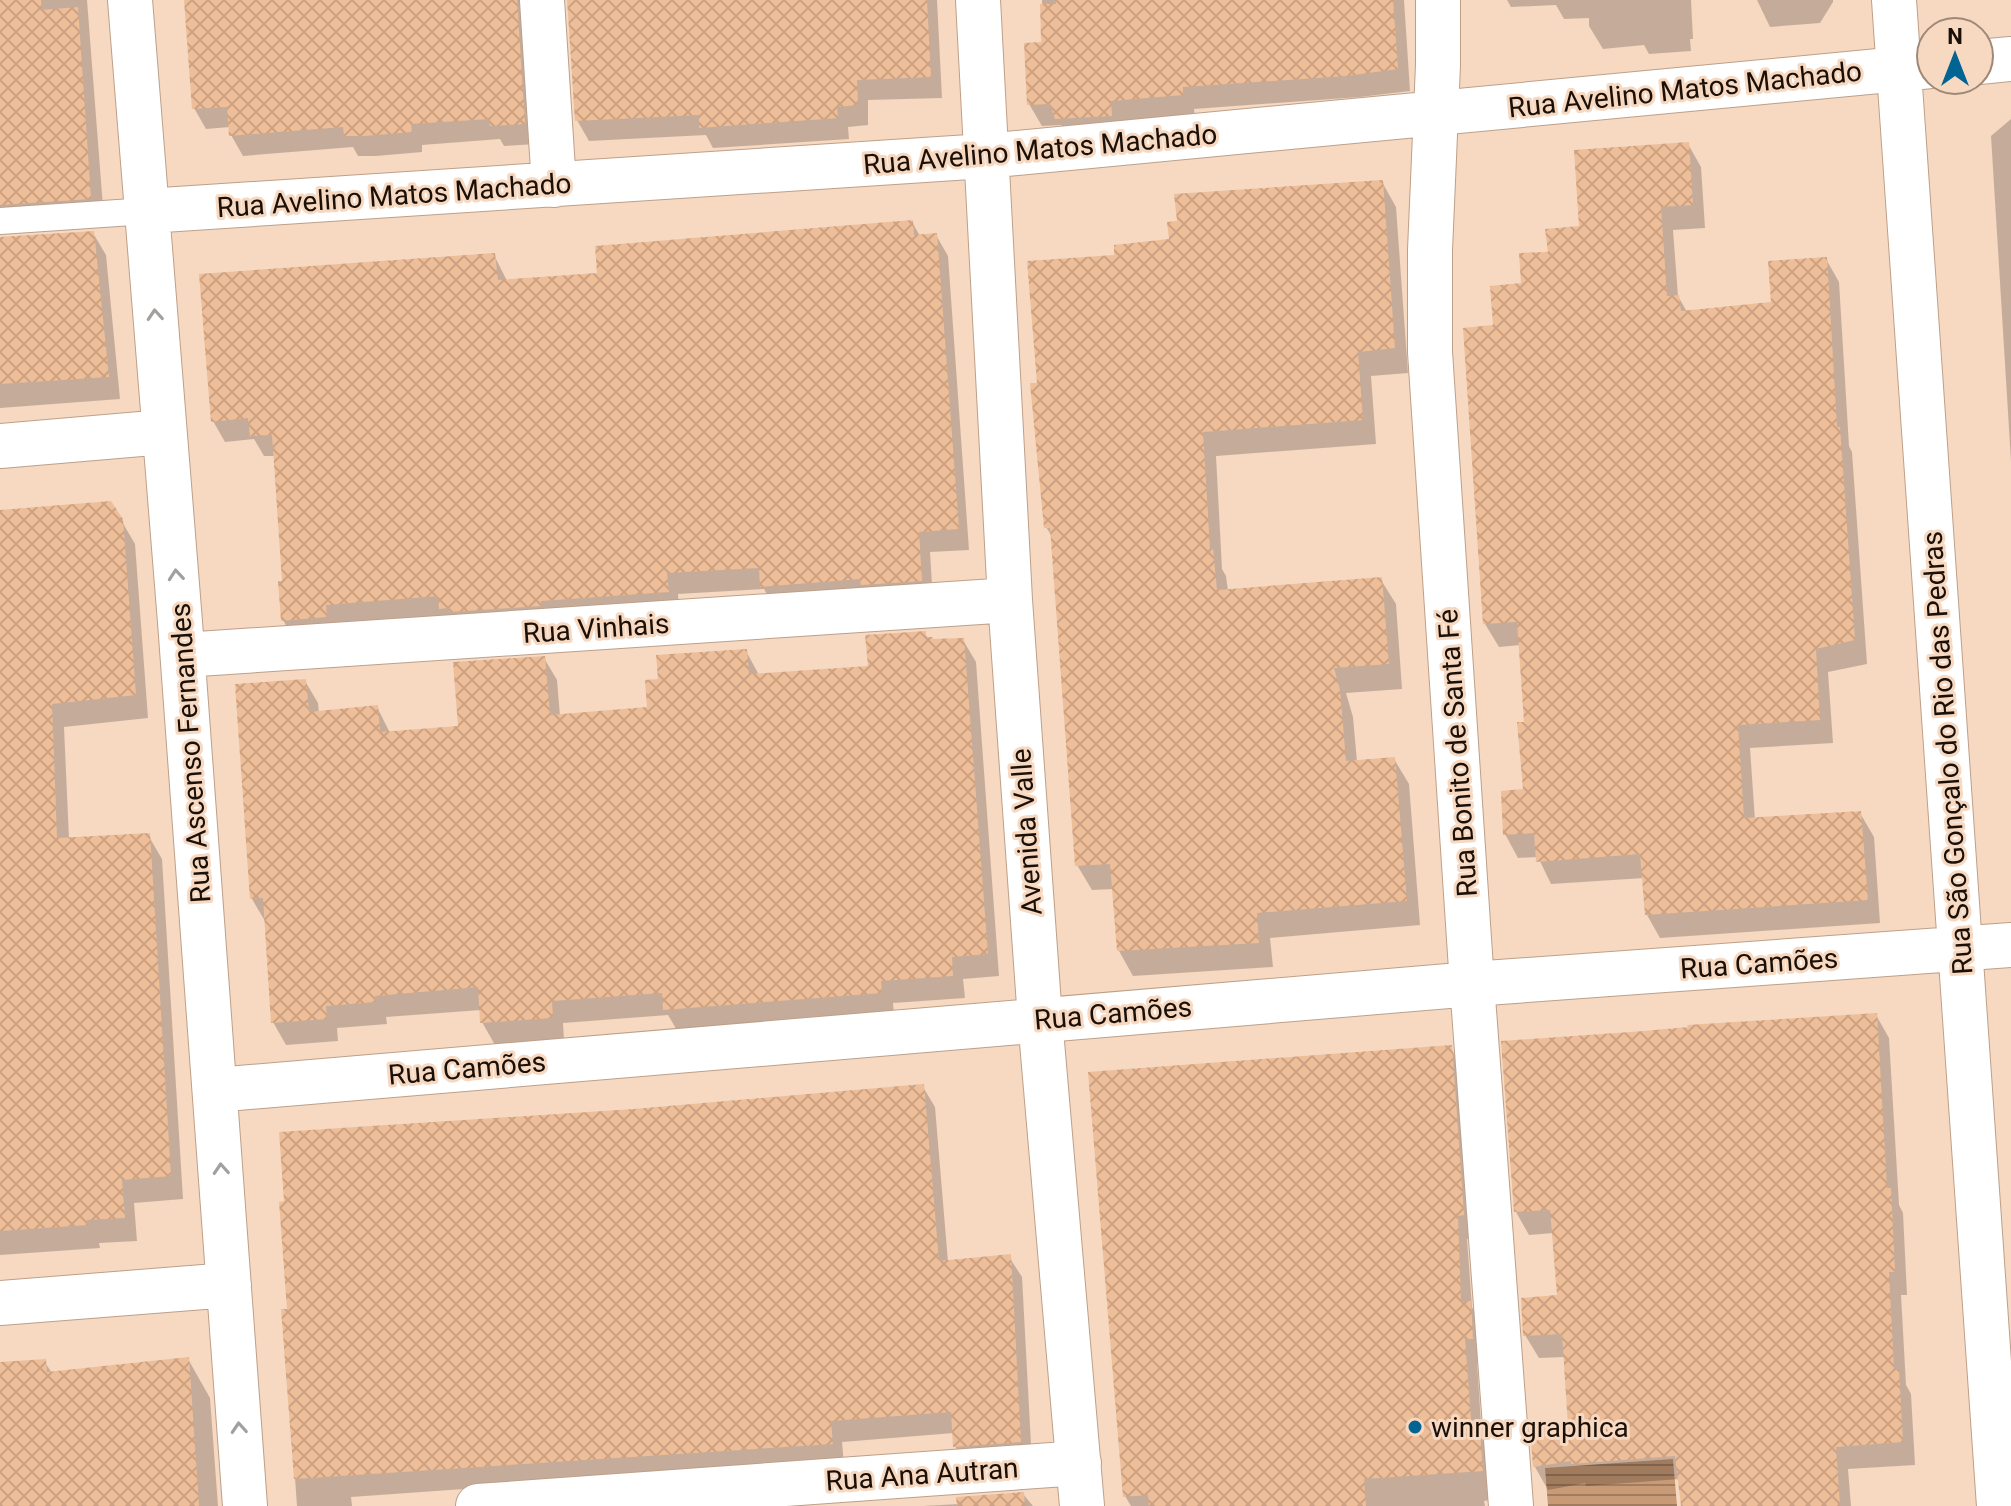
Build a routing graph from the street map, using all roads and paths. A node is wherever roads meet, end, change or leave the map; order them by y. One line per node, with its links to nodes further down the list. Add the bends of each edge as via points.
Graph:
1 (130, 0): 11 (street, Rua Ascenso Fernandes)
2 (542, 0): 10 (street)
3 (978, 0): 9 (street, Avenida Valle)
4 (1438, 0): 8 (street, Rua Bonito de Santa Fé)
5 (1894, 0): 6 (street, Rua São Gonçalo do Rio das Pedras)
6 (1915, 67): 8 (street, Rua Avelino Matos Machado)
7 (1917, 96): 18 (street, Rua São Gonçalo do Rio das Pedras)
8 (1436, 114): 9 (street, Rua Avelino Matos Machado); 19 (street, Rua Bonito de Santa Fé, via 1430,352)
9 (985, 156): 10 (street, Rua Avelino Matos Machado); 15 (street, Avenida Valle)
10 (554, 185): 11 (street, Rua Avelino Matos Machado)
11 (147, 211): 12 (lane); 13 (street, Rua Ascenso Fernandes, one-way to 11)
12 (0, 221)
13 (164, 432): 14 (street); 16 (street, Rua Ascenso Fernandes, one-way to 13)
14 (0, 446)
15 (1010, 600): 16 (street, Rua Vinhais); 20 (street, Avenida Valle)
16 (183, 655): 21 (street, Rua Ascenso Fernandes)
17 (2011, 945): 18 (street, Rua Camões)
18 (1961, 949): 19 (street, Rua Camões); 29 (street, Rua São Gonçalo do Rio das Pedras)
19 (1472, 984): 20 (street, Rua Camões); 28 (street, Rua Bonito de Santa Fé)
20 (1040, 1019): 21 (street, Rua Camões); 24 (street, Avenida Valle)
21 (215, 1090): 22 (street, Rua Ascenso Fernandes, one-way to 21)
22 (229, 1285): 23 (street); 25 (street, Rua Ascenso Fernandes, one-way to 22)
23 (0, 1303)
24 (1079, 1463): 26 (street, Rua Ana Autran); 27 (street, Avenida Valle)
25 (245, 1506)
26 (478, 1506)
27 (1082, 1506)
28 (1511, 1506)
29 (1999, 1506)

